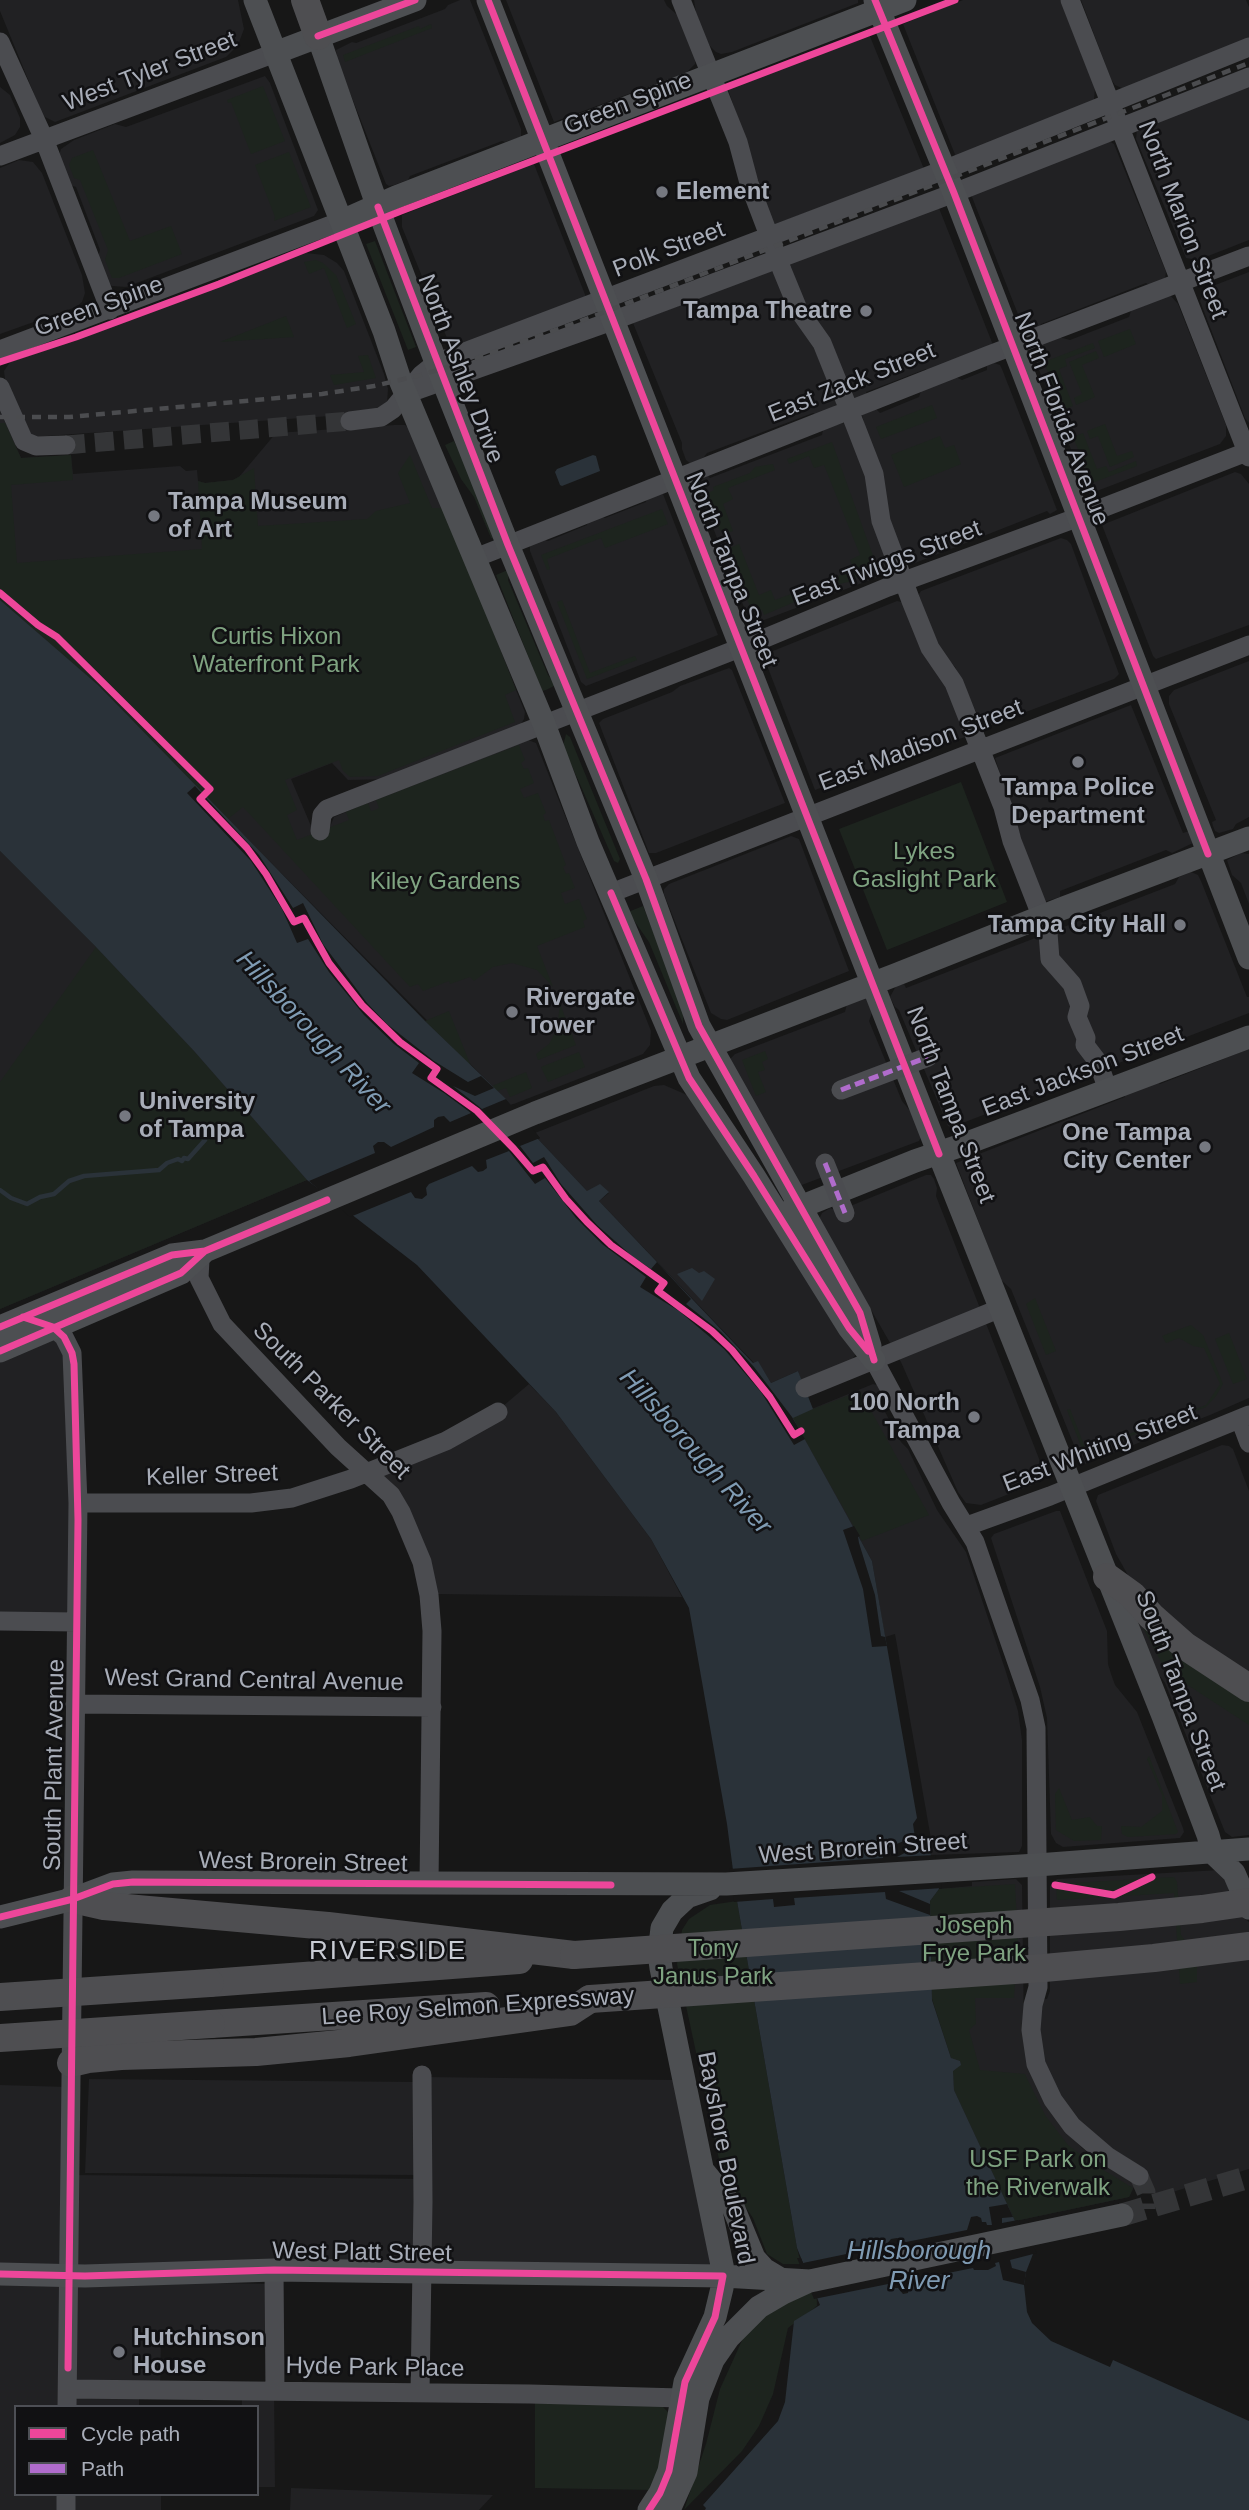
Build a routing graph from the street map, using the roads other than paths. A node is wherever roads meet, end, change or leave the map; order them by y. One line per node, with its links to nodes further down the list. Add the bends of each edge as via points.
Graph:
1 (255, 0): 12 (main road)
2 (305, 0): 9 (highway)
3 (415, 0): 9 (main road, West Tyler Street)
4 (488, 0): 18 (main road, North Tampa Street)
5 (681, 0): 13 (street)
6 (905, 0): 8 (main road)
7 (1070, 0): 15 (street, North Marion Street)
8 (877, 5): 13 (main road); 20 (main road, North Florida Avenue)
9 (318, 36): 12 (main road, West Tyler Street); 22 (main road, North Ashley Drive)
10 (0, 42): 17 (street)
11 (1249, 47): 15 (street, Polk Street)
12 (275, 53): 17 (street, West Tyler Street); 23 (main road)
13 (712, 75): 18 (main road); 24 (street)
14 (1249, 77): 16 (street, Polk Street)
15 (1110, 102): 16 (street, North Marion Street); 20 (street, Polk Street)
16 (1120, 128): 21 (street, Polk Street); 27 (street, North Marion Street)
17 (44, 139): 19 (street, West Tyler Street); 28 (street)
18 (542, 140): 22 (main road); 29 (main road, North Tampa Street)
19 (0, 156)
20 (944, 170): 21 (main road, North Florida Avenue); 24 (street, Polk Street)
21 (954, 193): 26 (street, Polk Street); 30 (main road, North Florida Avenue)
22 (378, 207): 23 (main road); 32 (main road, North Ashley Drive)
23 (342, 221): 28 (street); 34 (main road)
24 (769, 237): 26 (street); 29 (street, Polk Street)
25 (1249, 256): 27 (street, East Zack Street)
26 (778, 259): 29 (street, Polk Street); 35 (street, via 798,309 825,350)
27 (1180, 282): 30 (street, East Zack Street); 38 (street, North Marion Street)
28 (110, 310): 31 (street)
29 (608, 310): 32 (street, Polk Street); 39 (main road, North Tampa Street)
30 (1012, 346): 35 (street, East Zack Street); 40 (main road, North Florida Avenue)
31 (0, 350)
32 (440, 372): 34 (street, Polk Street); 41 (main road, North Ashley Drive)
33 (0, 387): 37 (street, via 24,441 36,446)
34 (406, 394): 36 (street, via 381,417); 42 (main road)
35 (849, 410): 39 (street, East Zack Street); 43 (street, via 874,474 879,514)
36 (350, 421)
37 (66, 445)
38 (1248, 453): 40 (street, East Twiggs Street)
39 (675, 479): 41 (street, East Zack Street); 45 (main road, North Tampa Street)
40 (1079, 517): 43 (street, East Twiggs Street); 46 (main road, North Florida Avenue)
41 (508, 545): 42 (street, East Zack Street); 47 (main road, North Ashley Drive)
42 (475, 558): 48 (main road)
43 (904, 581): 45 (street, East Twiggs Street); 49 (street, via 926,641 954,683)
44 (1249, 645): 46 (street, East Madison Street)
45 (742, 647): 47 (street, East Twiggs Street); 50 (main road, North Tampa Street)
46 (1143, 686): 49 (street, East Madison Street); 53 (main road, North Florida Avenue)
47 (578, 711): 48 (street, East Twiggs Street); 54 (main road, North Ashley Drive)
48 (544, 724): 51 (street, East Twiggs Street, via 327,809); 55 (main road)
49 (980, 749): 50 (street, East Madison Street); 56 (street)
50 (808, 816): 54 (street, East Madison Street); 58 (main road, North Tampa Street)
51 (320, 831)
52 (1249, 838): 53 (main road)
53 (1208, 854): 56 (main road); 57 (main road, North Florida Avenue)
54 (646, 879): 55 (street, East Madison Street); 60 (main road, North Ashley Drive)
55 (611, 893): 62 (main road)
56 (1042, 916): 58 (main road); 64 (street, via 1050,959 1072,984 1085,1045 1098,1062)
57 (1249, 958)
58 (873, 983): 60 (main road); 65 (main road, North Tampa Street)
59 (1249, 1037): 64 (main road, East Jackson Street)
60 (710, 1046): 62 (main road); 67 (main road, North Ashley Drive)
61 (928, 1057): 63 (street, bridge)
62 (680, 1058): 69 (main road, via 707,1108); 70 (main road, via 535,1113)
63 (841, 1090)
64 (1108, 1090): 65 (main road, East Jackson Street)
65 (939, 1154): 67 (main road, East Jackson Street); 71 (main road, North Tampa Street)
66 (825, 1163): 68 (street, bridge)
67 (800, 1207): 69 (main road, East Jackson Street); 76 (main road, North Ashley Drive, via 860,1313)
68 (845, 1213)
69 (779, 1216): 76 (main road)
70 (205, 1251): 72 (main road, via 172,1255); 74 (main road, via 181,1273); 81 (street, South Parker Street, via 198,1278 222,1324)
71 (1001, 1308): 76 (street); 83 (main road, North Tampa Street)
72 (23, 1317): 73 (main road); 74 (street)
73 (0, 1327)
74 (53, 1327): 75 (main road); 85 (street, South Plant Avenue, via 72,1353)
75 (0, 1350)
76 (874, 1360): 77 (street); 86 (street)
77 (805, 1388)
78 (498, 1412): 82 (street, Keller Street, via 446,1441)
79 (1245, 1417): 80 (street); 83 (street, East Whiting Street)
80 (1249, 1443)
81 (338, 1447): 82 (street, South Parker Street); 84 (street, via 338,1468)
82 (366, 1473): 84 (street, Keller Street); 92 (street, South Parker Street, via 396,1502 422,1562 432,1619)
83 (1072, 1485): 86 (street, East Whiting Street); 87 (main road, South Tampa Street)
84 (328, 1487): 85 (street, Keller Street, via 251,1503)
85 (78, 1503): 89 (street, South Plant Avenue)
86 (967, 1526): 95 (street, via 1009,1635 1036,1728)
87 (1107, 1577): 90 (highway, via 1185,1646); 94 (main road, South Tampa Street)
88 (0, 1621): 89 (street)
89 (76, 1622): 91 (street, South Plant Avenue)
90 (1249, 1688)
91 (75, 1704): 92 (street, West Grand Central Avenue); 99 (street, South Plant Avenue)
92 (432, 1707): 96 (street, South Parker Street)
93 (1249, 1849): 94 (main road, West Brorein Street)
94 (1213, 1853): 95 (main road, West Brorein Street); 101 (main road, South Tampa Street, via 1234,1873)
95 (1028, 1865): 97 (main road, West Brorein Street); 112 (street, via 1038,1987 1031,2030 1036,2064 1072,2126)
96 (429, 1884): 97 (main road, West Brorein Street); 99 (main road, West Brorein Street, via 144,1882 113,1884)
97 (726, 1884): 111 (main road, Bayshore Boulevard, via 687,1897 666,1920 659,1940 660,1968)
98 (1249, 1890): 102 (highway, bridge)
99 (73, 1899): 103 (main road, West Brorein Street); 105 (highway, via 104,1906); 109 (street, South Plant Avenue)
100 (1249, 1902): 102 (highway, Lee Roy Selmon Expressway, bridge)
101 (1249, 1908)
102 (1202, 1909): 105 (highway, Lee Roy Selmon Expressway, bridge)
103 (0, 1917)
104 (1249, 1946): 107 (highway, Lee Roy Selmon Expressway, bridge, via 1098,1964)
105 (574, 1955): 106 (highway, Lee Roy Selmon Expressway, bridge)
106 (0, 1997)
107 (590, 1999): 108 (highway, Lee Roy Selmon Expressway, bridge); 109 (highway, via 570,2012 349,2043)
108 (0, 2038)
109 (71, 2063): 118 (street, South Plant Avenue)
110 (422, 2075): 117 (street)
111 (703, 2171): 114 (main road, via 733,2207); 119 (main road, Bayshore Boulevard)
112 (1139, 2176)
113 (1122, 2215): 120 (main road, West Platt Street)
114 (750, 2266): 119 (main road, West Platt Street); 120 (main road, West Platt Street, via 779,2278)
115 (274, 2270): 117 (main road, West Platt Street); 118 (main road, West Platt Street); 121 (street)
116 (0, 2274): 118 (main road, West Platt Street)
117 (421, 2274): 119 (main road, West Platt Street); 122 (street)
118 (68, 2275): 123 (street, South Plant Avenue)
119 (723, 2276): 124 (main road, Bayshore Boulevard, via 715,2317 691,2365)
120 (810, 2281): 126 (main road, via 774,2297 724,2344 704,2378 685,2472)
121 (275, 2391): 122 (street, Hyde Park Place); 123 (street, Hyde Park Place)
122 (420, 2393): 124 (street, Hyde Park Place)
123 (67, 2398)
124 (681, 2398): 125 (main road, Bayshore Boulevard, via 669,2471)
125 (649, 2510)
126 (669, 2510)

